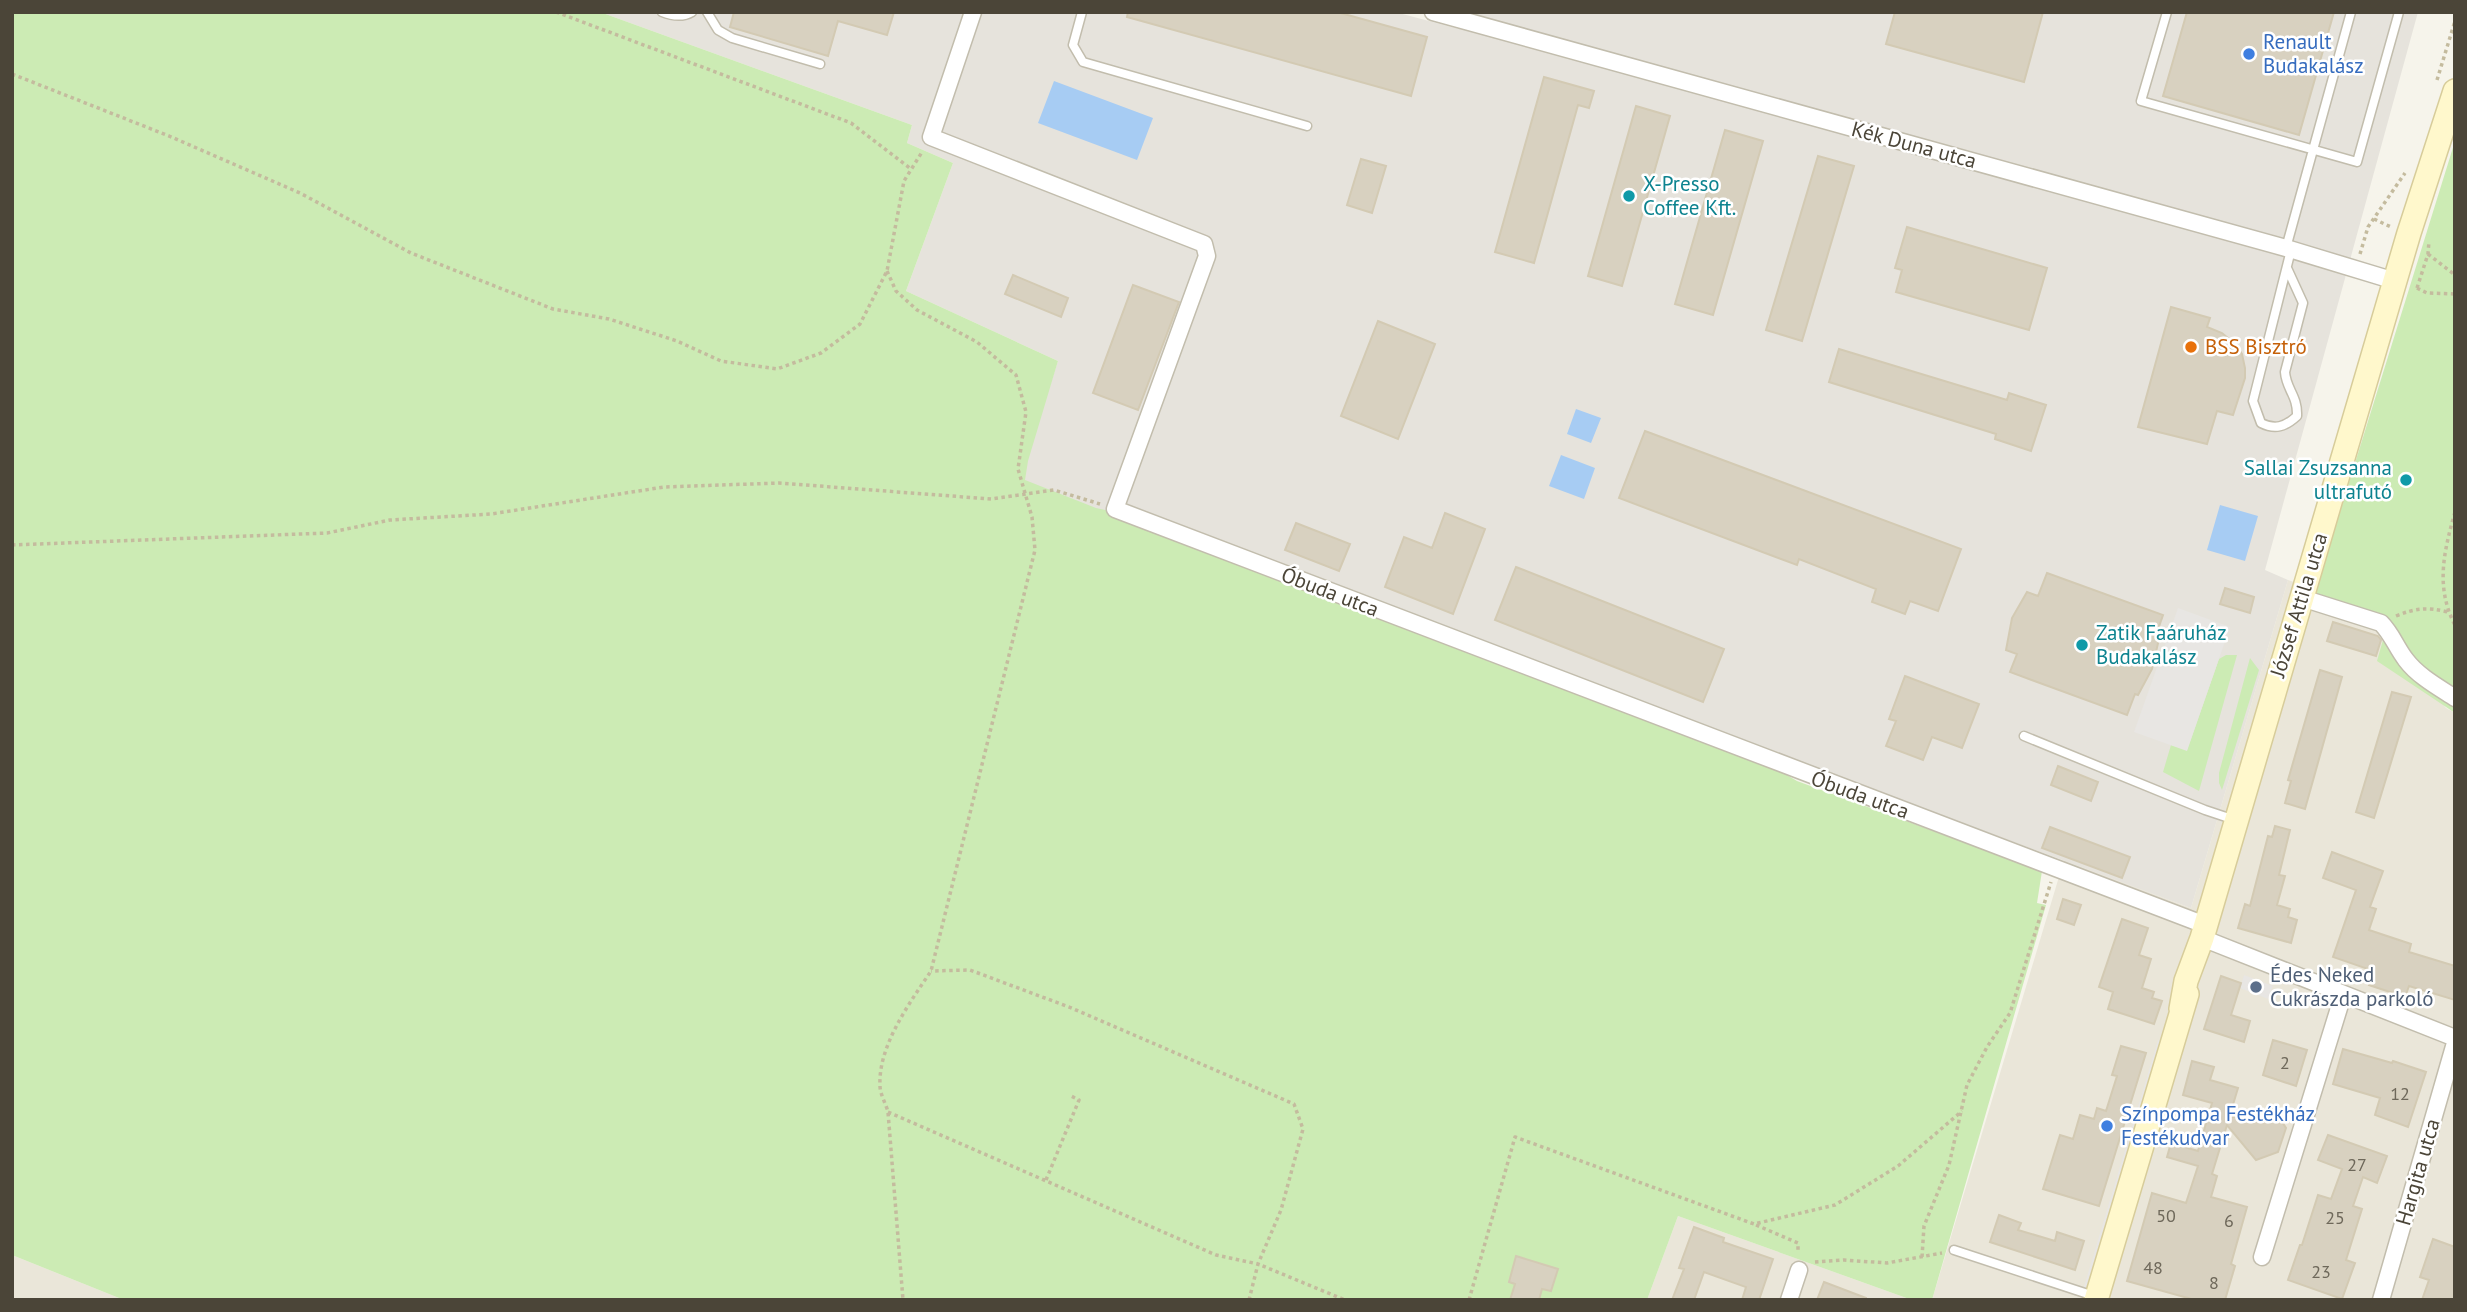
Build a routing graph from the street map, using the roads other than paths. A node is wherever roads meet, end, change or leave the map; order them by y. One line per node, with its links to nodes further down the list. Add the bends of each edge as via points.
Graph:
1 (662, 12): 2 (lane, via 672,16)
2 (692, 12)
3 (707, 12): 10 (lane, via 718,30 732,38)
4 (973, 12): 21 (street, Óbuda utca, via 931,137 1204,244 1207,256 1115,509 2055,867)
5 (1082, 12): 12 (lane, via 1073,45 1083,62)
6 (1433, 12): 14 (street, Kék Duna utca)
7 (2167, 12): 13 (lane, via 2141,101)
8 (2351, 12): 13 (lane)
9 (2399, 12): 13 (lane, via 2357,162)
10 (820, 64)
11 (2445, 88): 16 (main road, József Attila utca)
12 (1307, 126)
13 (2313, 149): 14 (lane)
14 (2288, 249): 15 (lane); 16 (street, Kék Duna utca)
15 (2287, 268): 15 (lane, via 2253,401 2261,423 2270,427 2289,424 2297,416 2298,405 2285,372 2303,303)
16 (2395, 281): 17 (main road, József Attila utca)
17 (2302, 598): 18 (street, via 2381,623 2407,662); 20 (main road, József Attila utca)
18 (2455, 698)
19 (2024, 736): 20 (lane)
20 (2235, 820): 21 (main road, József Attila utca)
21 (2201, 941): 22 (street, Óbuda utca); 27 (main road, József Attila utca)
22 (2343, 995): 23 (street, Óbuda utca); 25 (street)
23 (2455, 1041): 29 (street, Hargita utca)
24 (1954, 1250): 27 (lane)
25 (2262, 1257)
26 (1799, 1270): 28 (street)
27 (2096, 1299)
28 (1789, 1300)
29 (2381, 1300)

